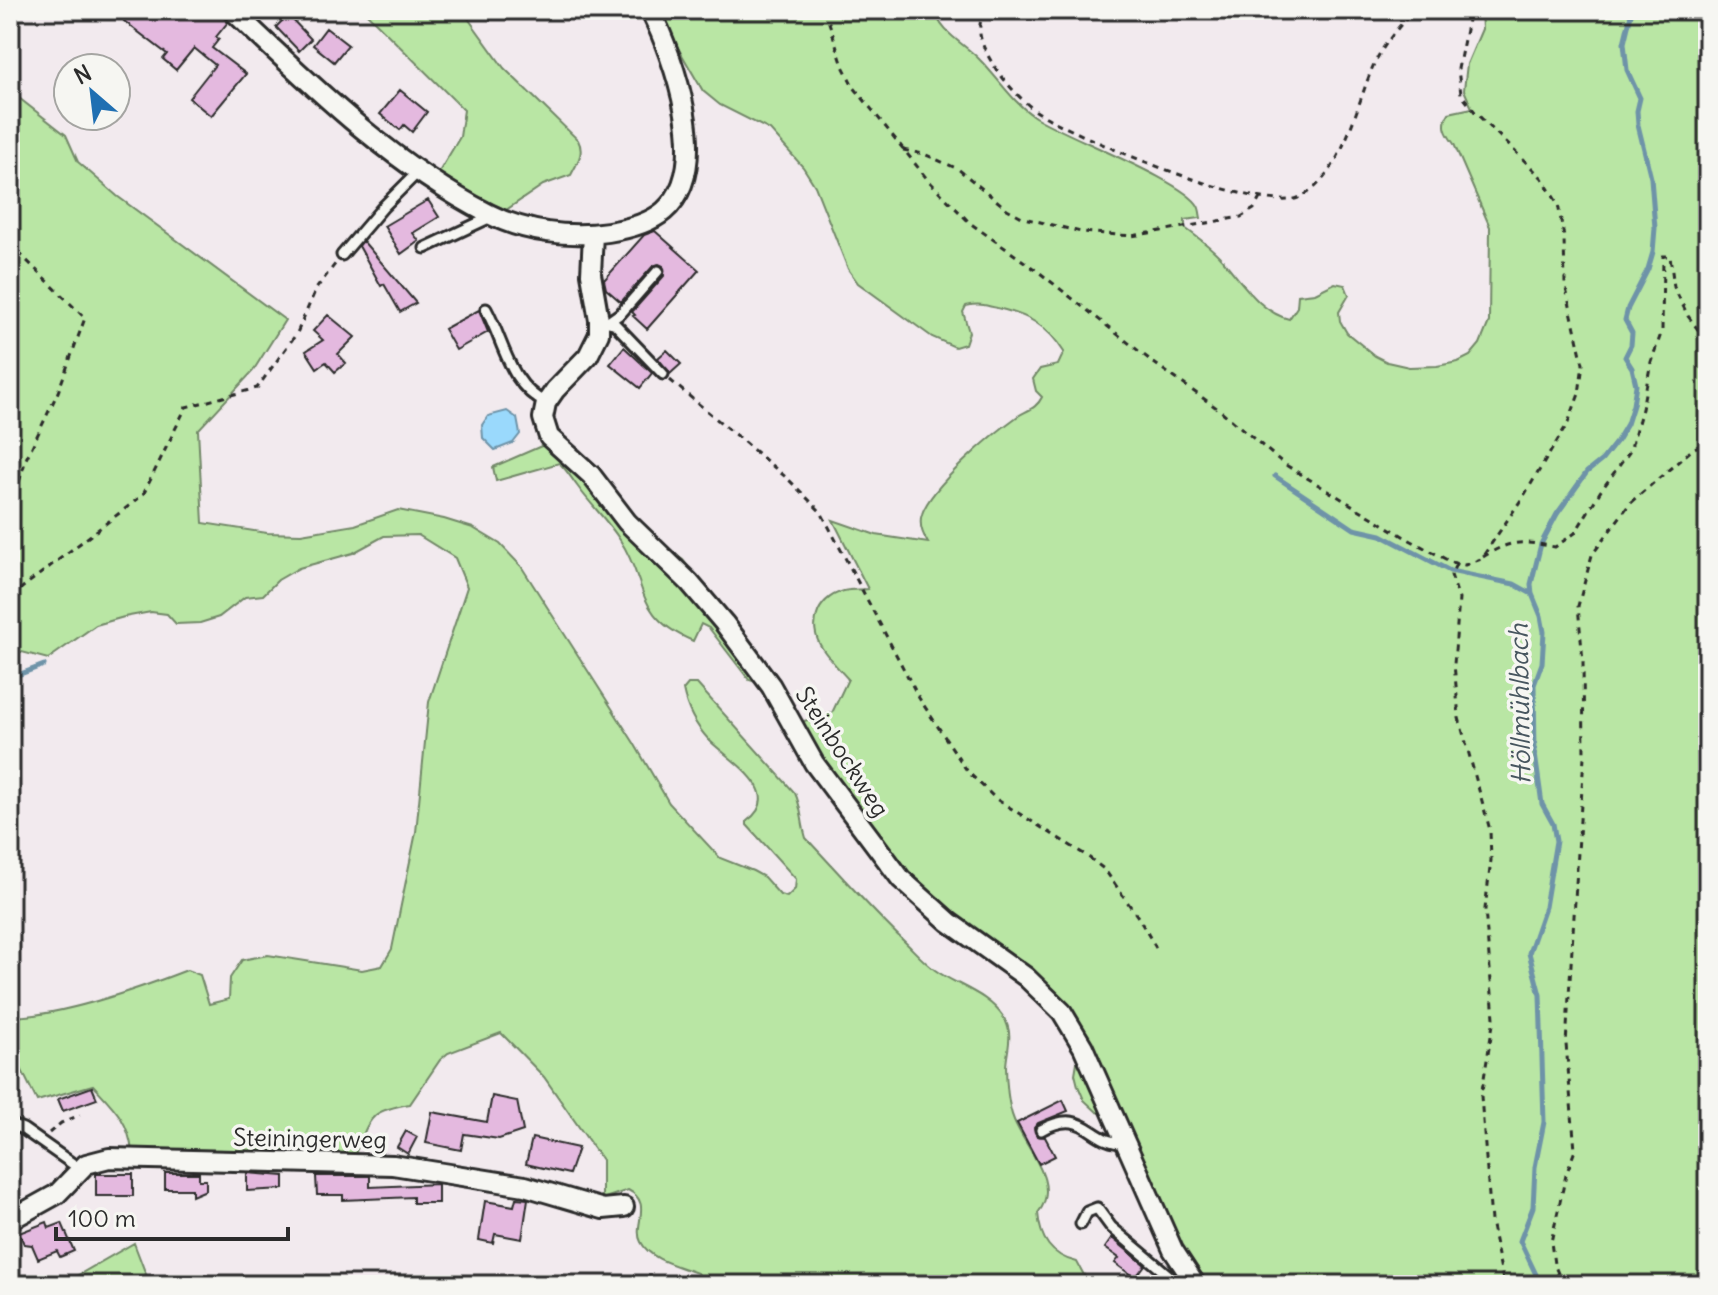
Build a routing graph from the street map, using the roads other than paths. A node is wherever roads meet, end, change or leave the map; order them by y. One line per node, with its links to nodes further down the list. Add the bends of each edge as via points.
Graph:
1 (232, 10): 3 (street, via 329,100)
2 (650, 10): 5 (street, via 684,98 683,179 672,203 653,218)
3 (419, 171): 4 (street); 7 (lane)
4 (492, 215): 5 (street, via 536,229); 6 (lane)
5 (593, 234): 10 (street, via 591,279)
6 (425, 248)
7 (342, 255)
8 (658, 271): 10 (lane, via 621,313)
9 (486, 309): 12 (lane, via 515,374)
10 (605, 320): 11 (lane); 12 (street, via 593,349)
11 (663, 374)
12 (546, 403): 13 (street)
13 (544, 422): 14 (lane); 17 (street, Steinbockweg, via 551,441 591,475 627,522 689,582 745,649 814,763 891,867 949,922 1026,977 1062,1012)
14 (539, 445)
15 (10, 1124): 18 (lane)
16 (1041, 1130): 17 (lane, via 1068,1120)
17 (1126, 1143): 23 (street, Steinbockweg, via 1173,1250)
18 (80, 1169): 19 (street, Steiningerweg, via 92,1161 119,1158 393,1165 515,1183 603,1209); 20 (street, Steiningerweg, via 57,1194)
19 (624, 1207)
20 (10, 1220)
21 (1081, 1224): 22 (lane, via 1087,1212 1097,1208 1111,1227)
22 (1180, 1285)
23 (1196, 1285)

